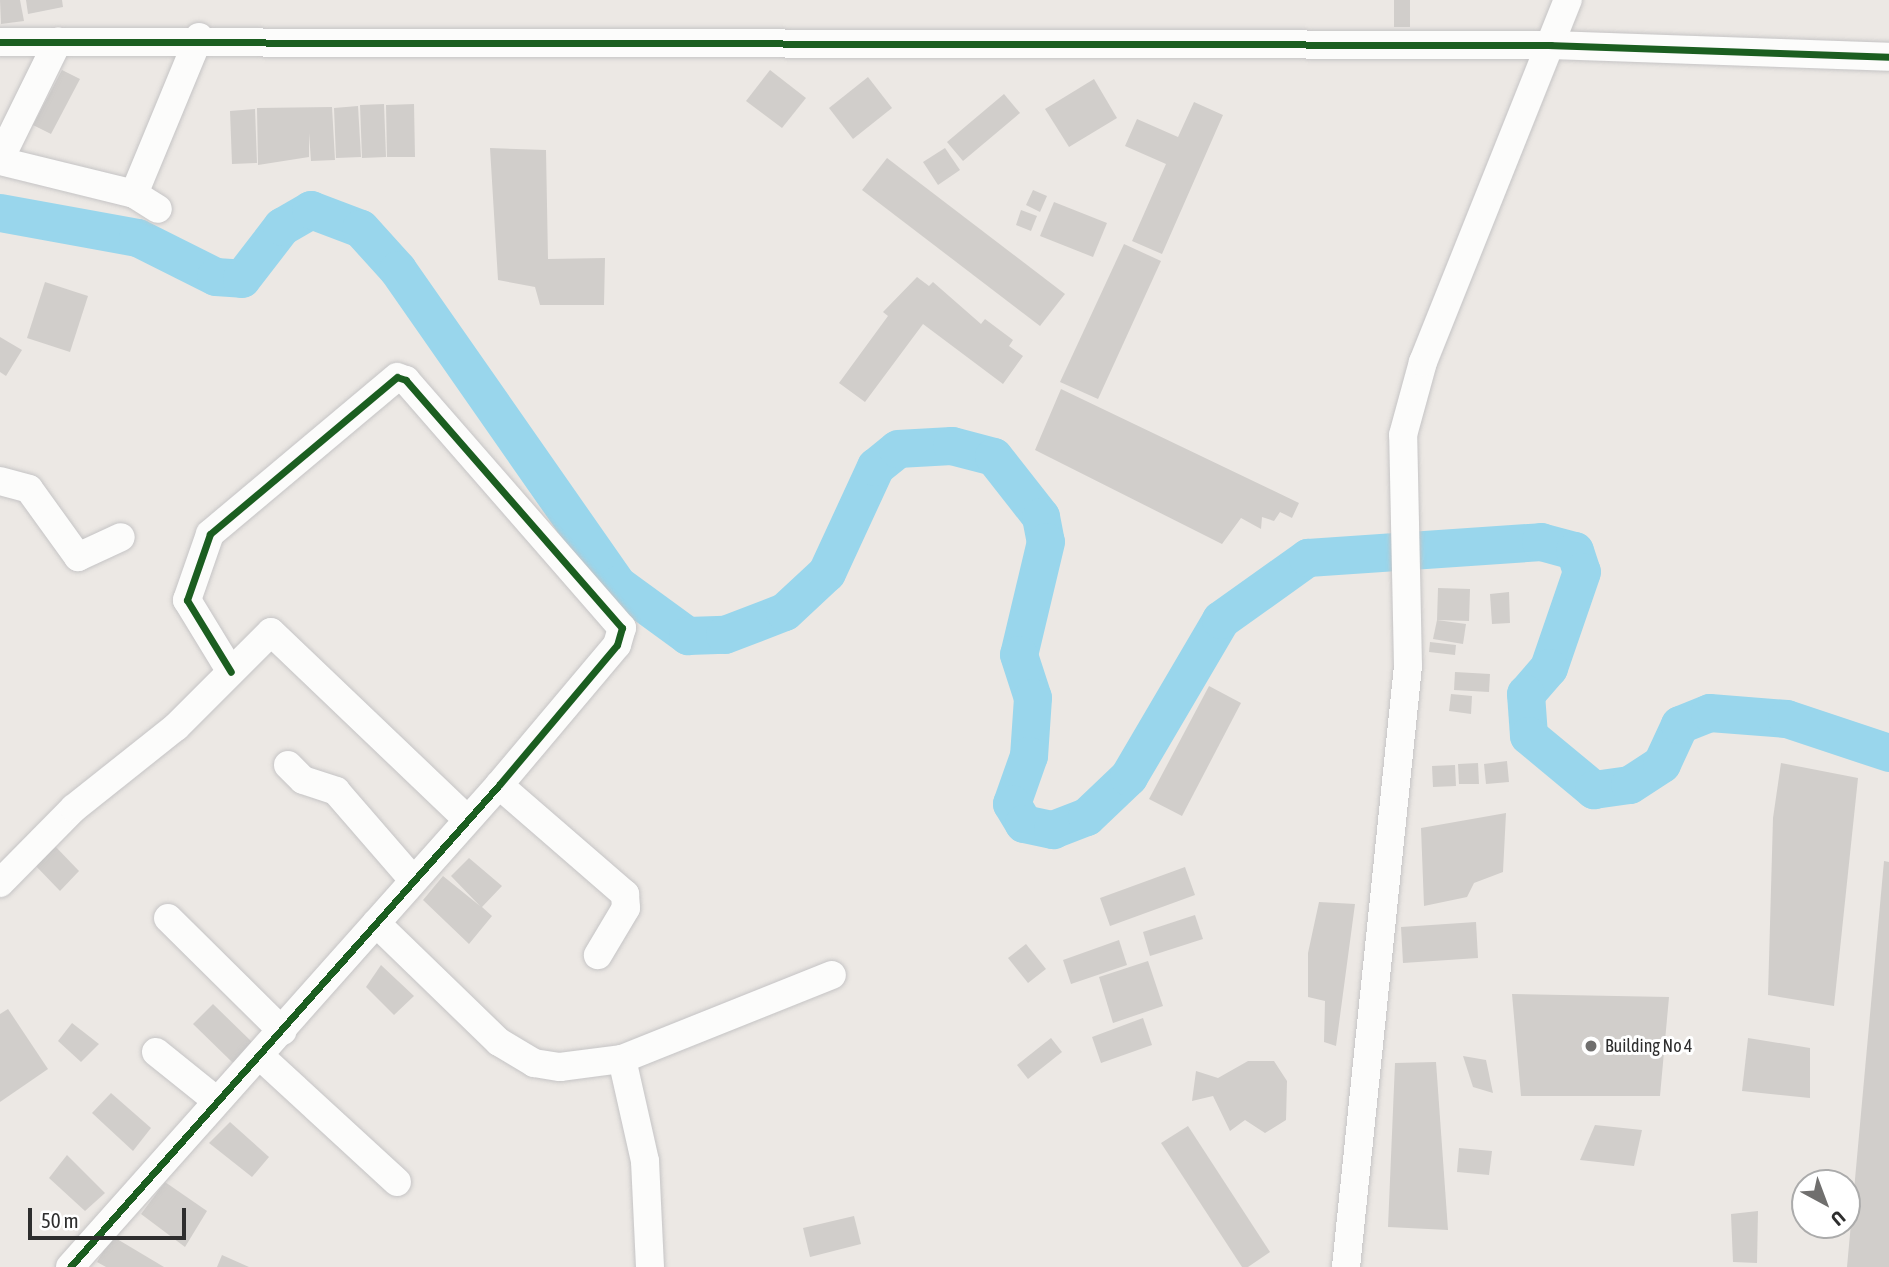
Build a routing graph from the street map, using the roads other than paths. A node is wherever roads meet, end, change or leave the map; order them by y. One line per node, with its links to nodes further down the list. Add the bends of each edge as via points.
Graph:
1 (1568, 0): 5 (street)
2 (200, 37): 3 (street); 5 (street, via 1148,48); 7 (street, via 146,202)
3 (58, 41): 4 (street); 7 (street)
4 (0, 42)
5 (1551, 45): 6 (street); 28 (street, via 1412,397 1399,467 1409,630 1402,742)
6 (1889, 57)
7 (0, 160)
8 (0, 481): 9 (street, via 29,489 78,557)
9 (121, 537)
10 (231, 672): 12 (street, via 187,600 210,534 388,380 407,380 622,628 617,645); 13 (street, via 271,632); 15 (street, via 176,727 51,829)
11 (288, 765): 14 (street, via 303,780 336,791)
12 (499, 785): 13 (street); 18 (street, via 625,894 626,908)
13 (467, 819): 14 (street)
14 (413, 880): 17 (street)
15 (0, 883)
16 (168, 918): 20 (street)
17 (376, 923): 20 (street); 23 (street, via 519,1056 560,1067)
18 (598, 955)
19 (832, 975): 23 (street)
20 (282, 1031): 22 (street)
21 (156, 1052): 24 (street)
22 (260, 1056): 24 (street); 25 (street)
23 (622, 1059): 27 (street, via 645,1161)
24 (217, 1101): 26 (street)
25 (397, 1182)
26 (70, 1267)
27 (650, 1267)
28 (1346, 1267)

